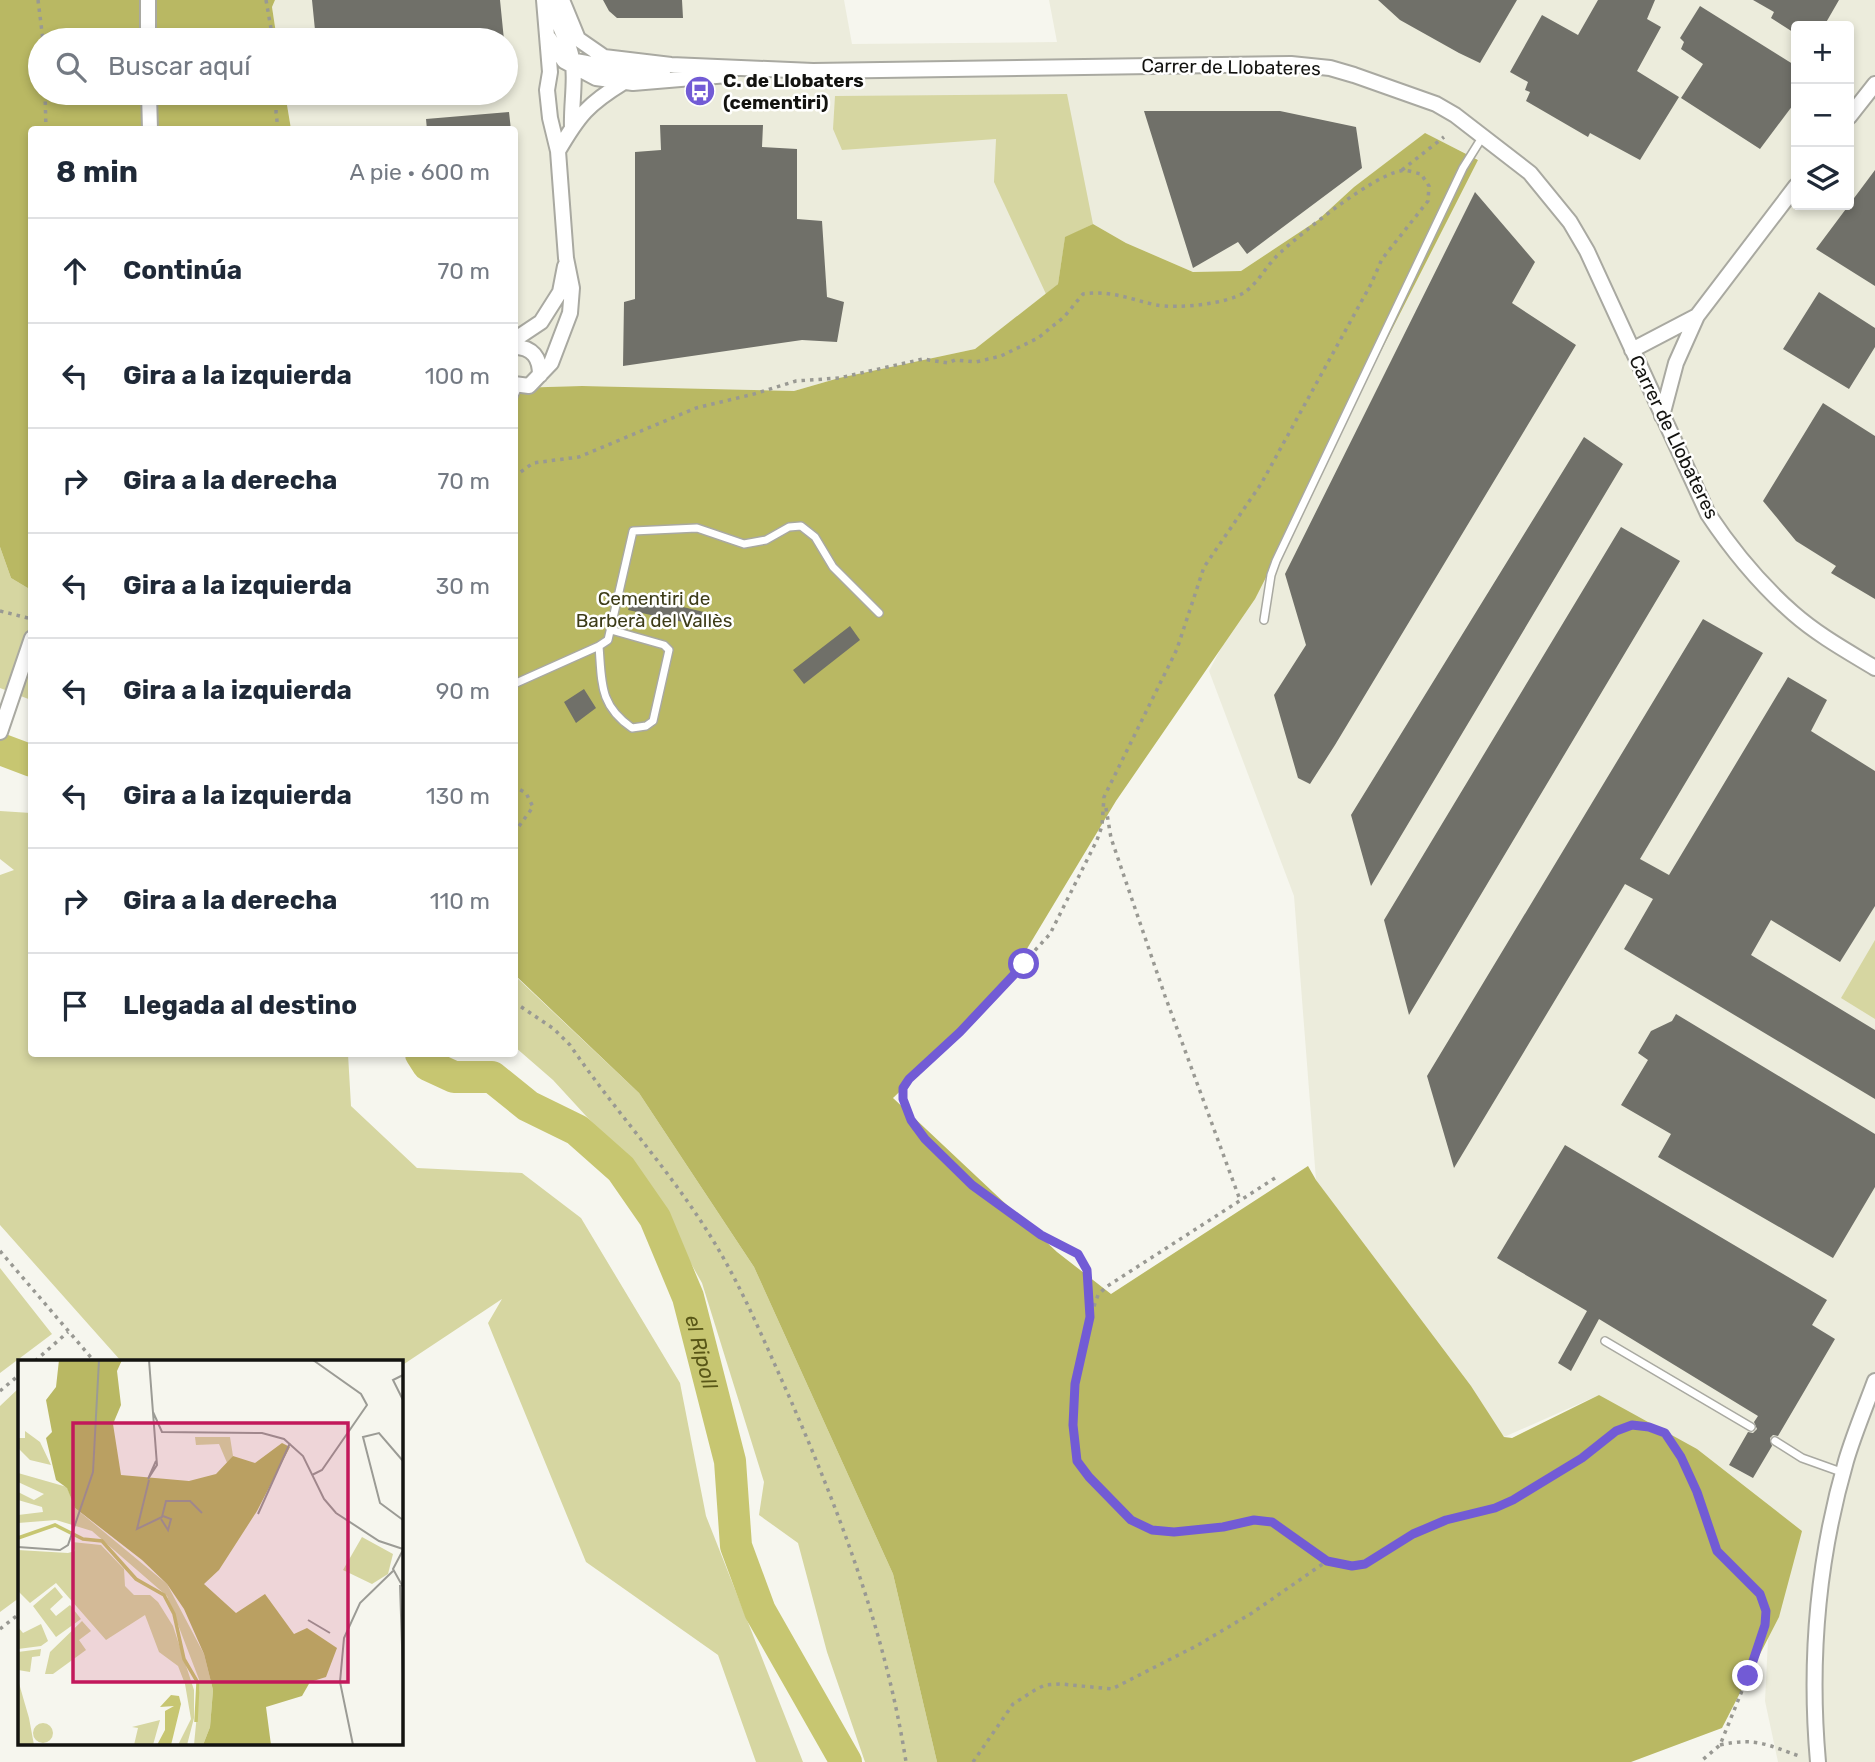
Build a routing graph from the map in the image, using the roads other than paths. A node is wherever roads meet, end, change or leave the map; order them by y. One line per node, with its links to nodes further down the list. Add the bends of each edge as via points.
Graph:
1 (148, 0): 5 (street)
2 (544, 0): 6 (street)
3 (556, 0): 7 (street, via 559,29 571,53)
4 (562, 0): 8 (street, via 578,39)
5 (148, 28)
6 (548, 37): 7 (street); 10 (street)
7 (569, 63): 8 (street); 10 (street); 16 (street)
8 (598, 66): 9 (street, Carrer de Llobateres); 11 (street, Carrer de Llobateres)
9 (749, 69): 11 (street, Carrer de Llobateres, via 693,79); 17 (street, Carrer de Llobateres, via 1291,64 1329,68 1436,104)
10 (550, 72): 18 (street, via 548,104)
11 (624, 82): 16 (street, via 601,96)
12 (1875, 84): 14 (street)
13 (149, 105): 15 (street)
14 (1854, 111)
15 (150, 126)
16 (572, 127): 18 (street)
17 (1483, 135): 24 (street, Carrer de Llobateres, via 1530,173 1570,222); 29 (lane, via 1463,168 1276,561)
18 (558, 151): 20 (street)
19 (1791, 193): 21 (street)
20 (566, 258): 22 (street, via 560,292 541,322); 25 (street, via 572,288 570,313 551,363)
21 (1697, 316): 24 (street); 27 (street, via 1679,354)
22 (518, 337)
23 (518, 347): 25 (street, via 532,352 539,361)
24 (1632, 350): 27 (street, Carrer de Llobateres)
25 (540, 375): 26 (street, via 529,386)
26 (518, 389)
27 (1662, 416): 33 (street, Carrer de Llobateres, via 1708,514 1725,539 1795,614)
28 (878, 613): 30 (lane, via 801,526 744,544 697,528 633,531)
29 (1264, 620)
30 (611, 630): 31 (lane, via 608,640); 31 (lane, via 669,650 653,721 646,726 632,728 617,718 604,696)
31 (599, 646): 34 (lane)
32 (28, 651): 35 (street)
33 (1875, 668)
34 (518, 682)
35 (0, 732)
36 (1605, 1341): 38 (lane)
37 (1875, 1381): 40 (street)
38 (1751, 1427)
39 (1775, 1441): 40 (lane, via 1802,1458)
40 (1844, 1473): 41 (street, via 1826,1548 1815,1630)
41 (1811, 1760)

